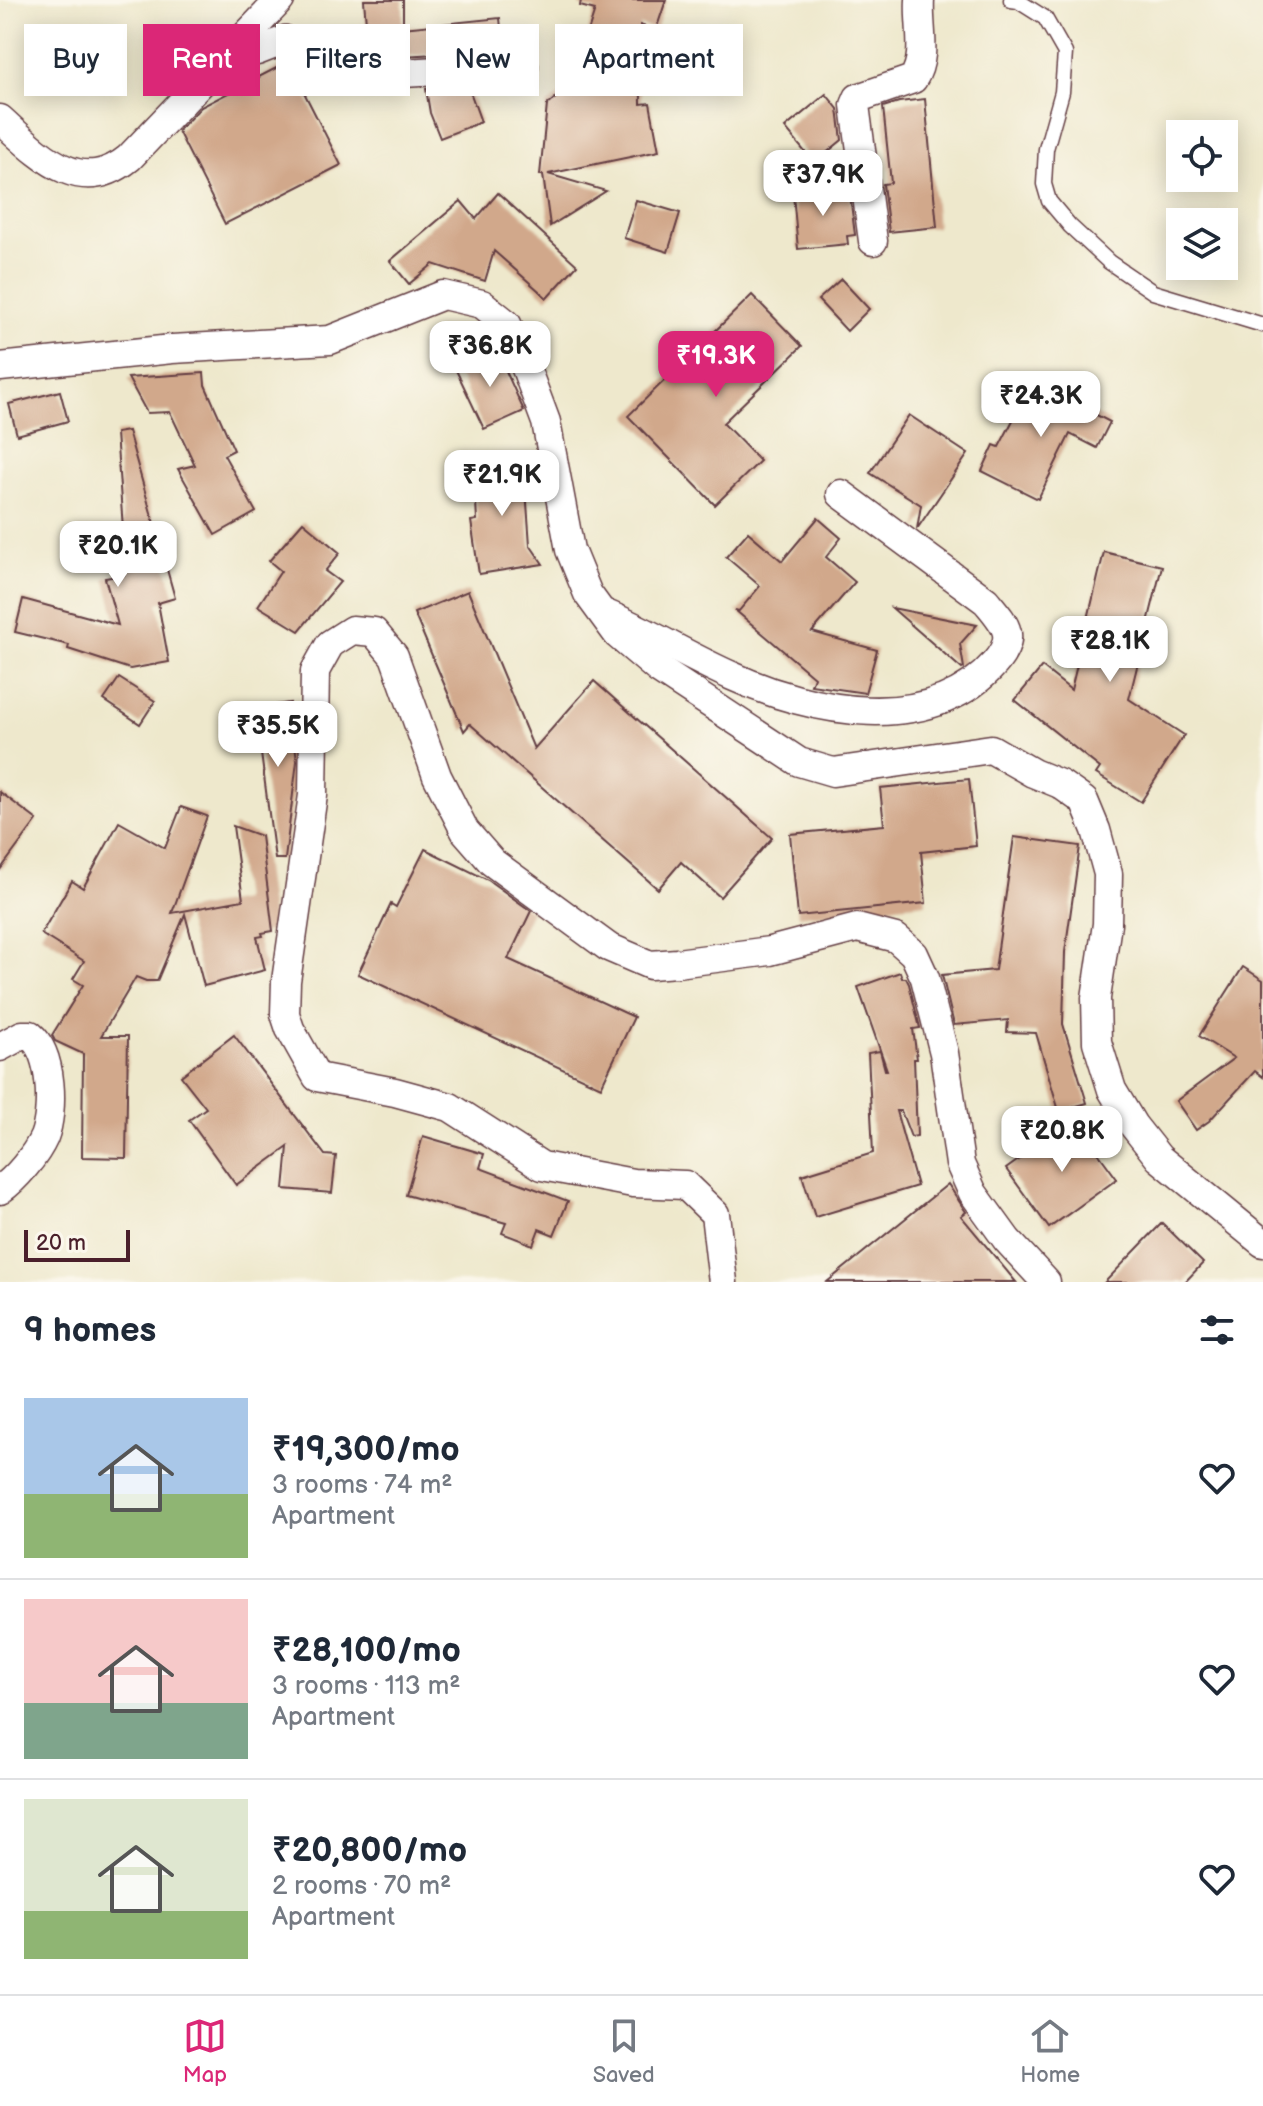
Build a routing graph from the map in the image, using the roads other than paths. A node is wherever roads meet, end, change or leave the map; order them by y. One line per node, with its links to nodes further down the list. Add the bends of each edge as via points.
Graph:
1 (280, 0): 4 (street)
2 (920, 0): 9 (street, via 922,57 917,74 856,102)
3 (1011, 0): 10 (lane, via 1045,18 1065,53 1062,92 1046,149 1044,184 1049,201 1109,262 1153,292)
4 (257, 24)
5 (260, 50): 6 (street, via 285,40 316,66 369,75)
6 (426, 72)
7 (188, 96): 8 (street, via 129,158 101,175 69,171)
8 (0, 119)
9 (873, 241)
10 (1263, 325)
11 (0, 367): 13 (street, via 330,340 443,295 482,304 507,324 527,371 546,422 570,550)
12 (841, 494): 13 (street, via 986,601 1004,622 1009,638 1003,653 961,691 916,707 871,711 813,703 732,676)
13 (598, 610): 16 (street, via 658,669 799,762 833,772 991,749 1084,801 1108,874 1096,998 1097,1042 1112,1090 1159,1158)
14 (0, 1047): 15 (street, via 22,1035 37,1041 51,1095 38,1148)
15 (0, 1190)
16 (1263, 1243)
17 (723, 1282): 18 (street, via 715,1214 685,1185 633,1183 542,1166 450,1107 317,1077 300,1049 285,1014 286,981 313,795 315,671 330,644 352,630 374,632 394,656 437,776 465,831 492,862 608,947 650,965 677,963 770,951 857,928 896,938 914,954 944,1053 960,1164 973,1193 1007,1240)
18 (1046, 1282)

